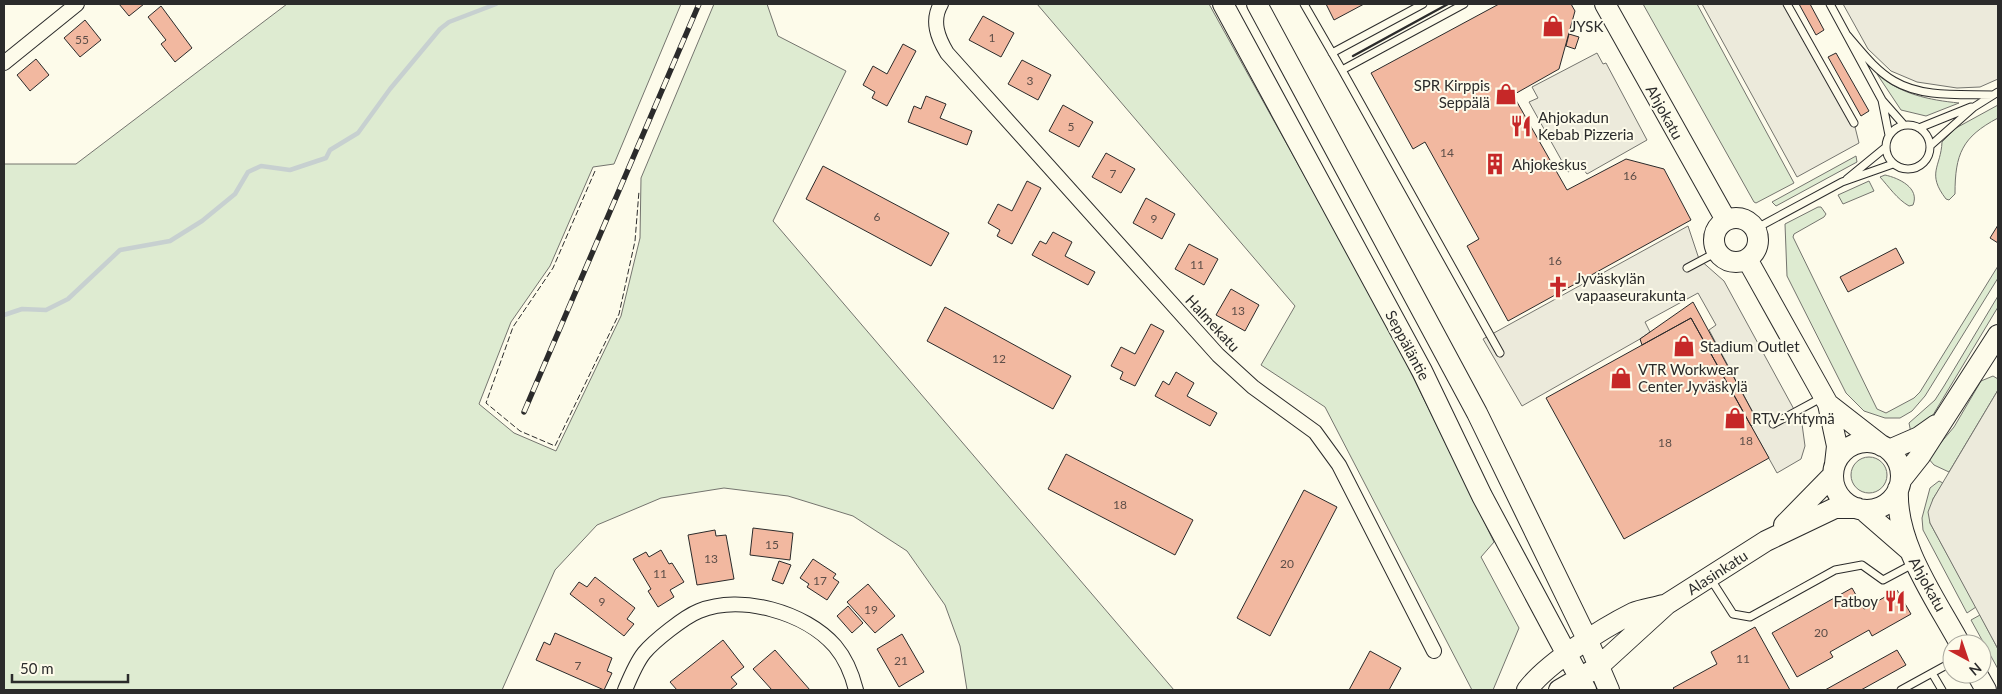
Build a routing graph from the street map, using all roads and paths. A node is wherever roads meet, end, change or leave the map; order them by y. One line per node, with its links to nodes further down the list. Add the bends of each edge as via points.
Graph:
1 (77, 4): 13 (street)
2 (941, 4): 46 (street, Halmekatu, via 936,34 947,53 1218,355 1253,387 1315,432 1339,465)
3 (1223, 4): 47 (street, Seppäläntie, via 1422,371 1482,496)
4 (1257, 4): 45 (street, Seppäläntie, via 1476,413)
5 (1304, 4): 12 (lane)
6 (1423, 4): 12 (lane)
7 (1464, 4): 14 (lane)
8 (1605, 4): 26 (street, Ahjokatu)
9 (1787, 4): 18 (lane)
10 (1830, 4): 11 (lane)
11 (1847, 35): 15 (lane, via 1894,81 1932,94); 16 (lane)
12 (1332, 53): 14 (lane)
13 (4, 63)
14 (1342, 70): 32 (lane)
15 (1996, 94): 17 (lane)
16 (1882, 100): 19 (lane); 21 (lane)
17 (1974, 106): 20 (lane); 22 (lane)
18 (1854, 122)
19 (1904, 125): 20 (lane); 21 (lane)
20 (1919, 128): 22 (lane, via 1927,136)
21 (1889, 136): 23 (lane)
22 (1930, 146): 24 (lane, via 1928,156 1917,167 1905,169)
23 (1886, 147): 24 (lane, via 1887,157); 25 (lane)
24 (1894, 164): 25 (lane)
25 (1842, 182): 27 (lane)
26 (1726, 220): 27 (street, via 1739,218 1748,221); 28 (street, via 1717,228 1713,240)
27 (1755, 229): 29 (street, via 1756,249)
28 (1717, 252): 29 (street, via 1724,259 1735,262); 30 (lane)
29 (1747, 259): 33 (street)
30 (1688, 268)
31 (1998, 335): 34 (street)
32 (1500, 353)
33 (1826, 400): 35 (lane); 36 (street); 37 (street, via 1837,446)
34 (1942, 421): 36 (street, via 1919,437); 38 (street)
35 (1773, 424)
36 (1885, 448): 37 (street, via 1866,442 1851,446 1839,457); 38 (street, via 1898,464)
37 (1834, 470): 39 (street, via 1837,492 1849,505); 40 (street, Alasinkatu)
38 (1899, 485): 39 (street, via 1884,505); 41 (street, Ahjokatu, via 1897,506)
39 (1860, 509): 40 (street, Alasinkatu, via 1835,508); 41 (street, Ahjokatu)
40 (1766, 541): 42 (street, Alasinkatu)
41 (1912, 556): 42 (lane, via 1883,580 1862,565 1835,570 1750,617 1733,614); 44 (street, Ahjokatu)
42 (1710, 577): 43 (street, Alasinkatu)
43 (1668, 604): 45 (street, Alasinkatu, via 1635,612); 48 (street, Alasinkatu)
44 (1955, 634)
45 (1588, 641): 47 (street, Alasinkatu); 48 (street, Seppäläntie)
46 (1434, 652)
47 (1567, 656): 51 (street, Seppäläntie); 54 (street, Alasinkatu, via 1542,673)
48 (1598, 666): 51 (street, Alasinkatu); 56 (street, Seppäläntie)
49 (1942, 668): 50 (lane)
50 (1932, 673): 57 (lane); 58 (lane)
51 (1583, 684): 55 (street, Alasinkatu)
52 (625, 690): 53 (street, via 644,653 670,631 698,612 737,604 777,610 814,628 835,647 852,673)
53 (856, 690)
54 (1527, 690)
55 (1559, 690)
56 (1609, 690)
57 (1901, 690)
58 (1942, 690)

